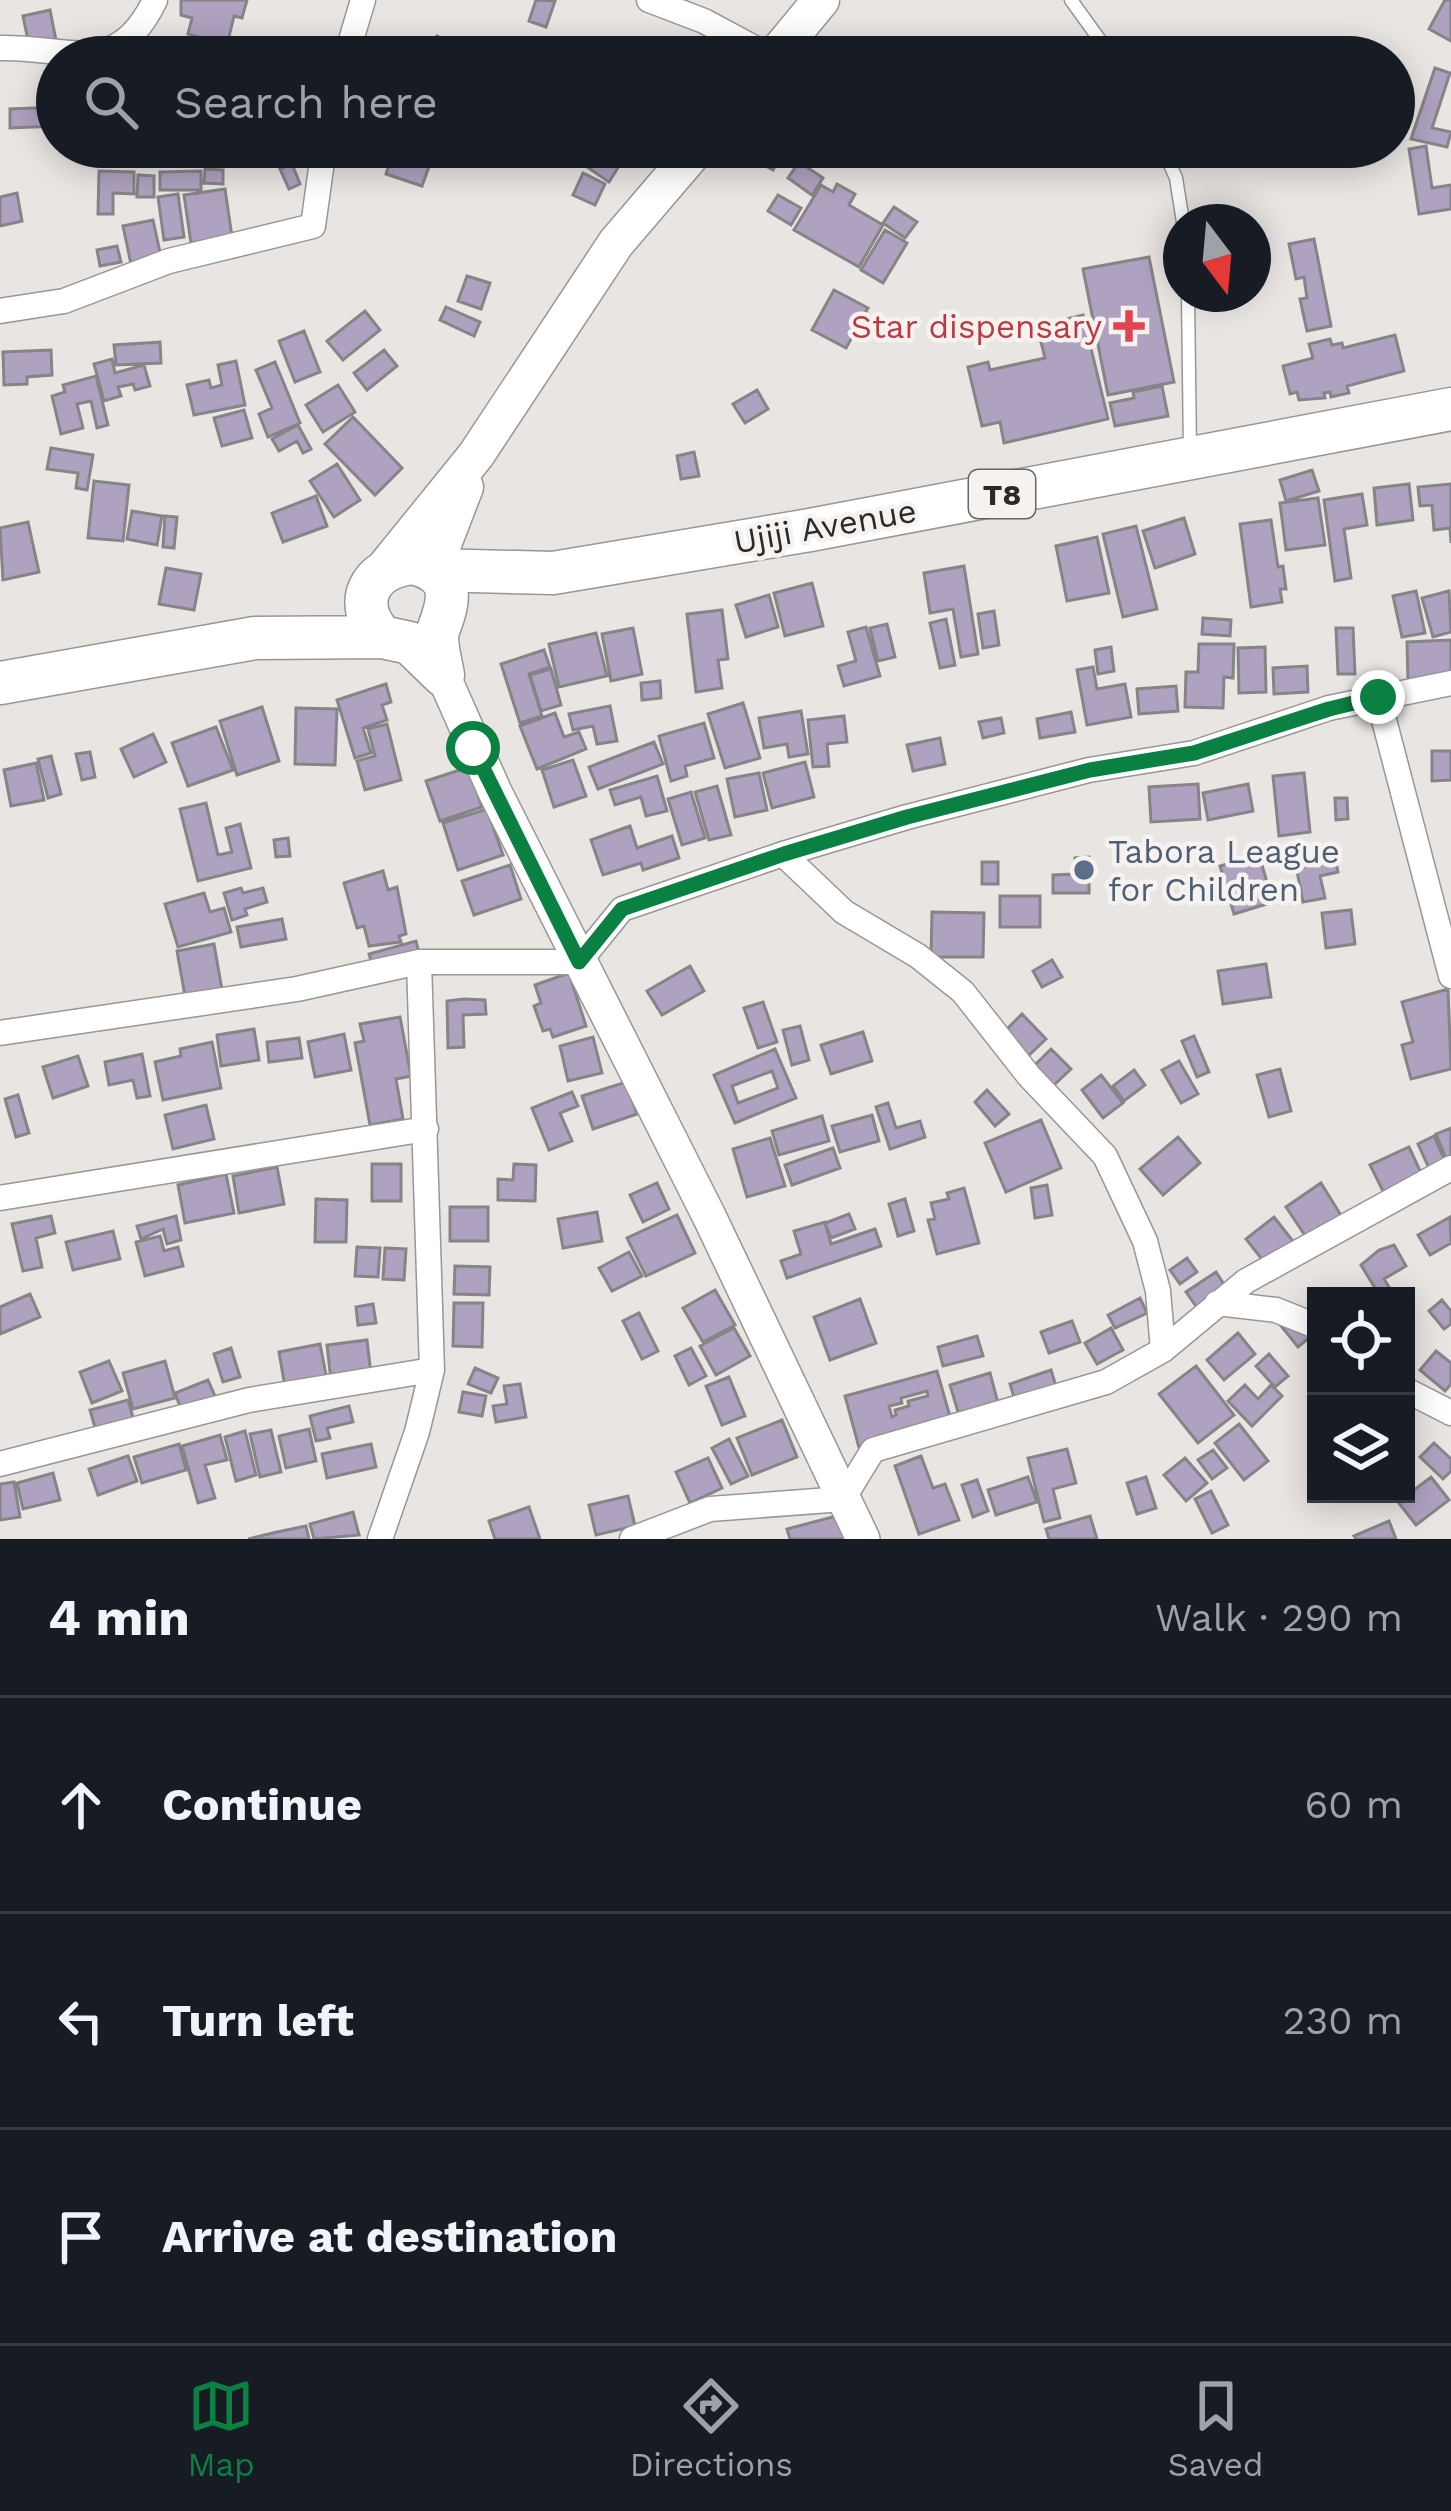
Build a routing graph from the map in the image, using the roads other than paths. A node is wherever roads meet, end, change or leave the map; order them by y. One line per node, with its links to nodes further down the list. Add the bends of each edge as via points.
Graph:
1 (155, 0): 6 (street)
2 (362, 0): 7 (street)
3 (649, 0): 8 (street)
4 (821, 0): 9 (main road)
5 (1071, 0): 10 (lane)
6 (132, 36)
7 (352, 36)
8 (732, 36)
9 (790, 36)
10 (1097, 36)
11 (0, 47): 12 (street)
12 (36, 51)
13 (321, 168): 17 (street, via 313,226 169,261 64,301)
14 (680, 168): 20 (main road, via 616,243)
15 (1171, 168): 16 (lane)
16 (1181, 204)
17 (0, 311)
18 (1188, 312): 21 (lane)
19 (1451, 409): 21 (highway, Ujiji Avenue / T8)
20 (476, 455): 22 (main road); 24 (main road)
21 (1190, 459): 23 (highway, Ujiji Avenue / T8)
22 (433, 570): 23 (highway, T8); 24 (highway, via 413,562); 25 (highway, via 448,597)
23 (553, 573): 25 (highway, T8)
24 (374, 583): 26 (highway, via 371,626); 27 (highway)
25 (444, 621): 28 (highway, via 436,631)
26 (382, 637): 27 (highway); 28 (highway, via 410,643)
27 (255, 638): 29 (highway)
28 (443, 675): 34 (street)
29 (0, 682)
30 (1451, 683): 31 (street)
31 (1378, 697): 32 (street, via 1194,753 1090,770); 35 (street)
32 (784, 854): 34 (street, via 622,909); 42 (street, via 844,912 963,992 1106,1156 1144,1241)
33 (419, 962): 34 (street); 36 (street, via 297,989); 37 (street)
34 (579, 962): 47 (street)
35 (1451, 976)
36 (0, 1033)
37 (426, 1129): 39 (street); 43 (street)
38 (1451, 1168): 40 (street)
39 (0, 1198)
40 (1217, 1303): 41 (street); 42 (street)
41 (1307, 1322)
42 (1163, 1350): 47 (street, via 1106,1382 873,1450)
43 (432, 1370): 46 (street, via 249,1400); 48 (street)
44 (1415, 1395): 45 (street)
45 (1451, 1413)
46 (0, 1464)
47 (843, 1499): 49 (street, via 710,1509); 50 (street)
48 (380, 1539)
49 (632, 1539)
50 (863, 1539)

